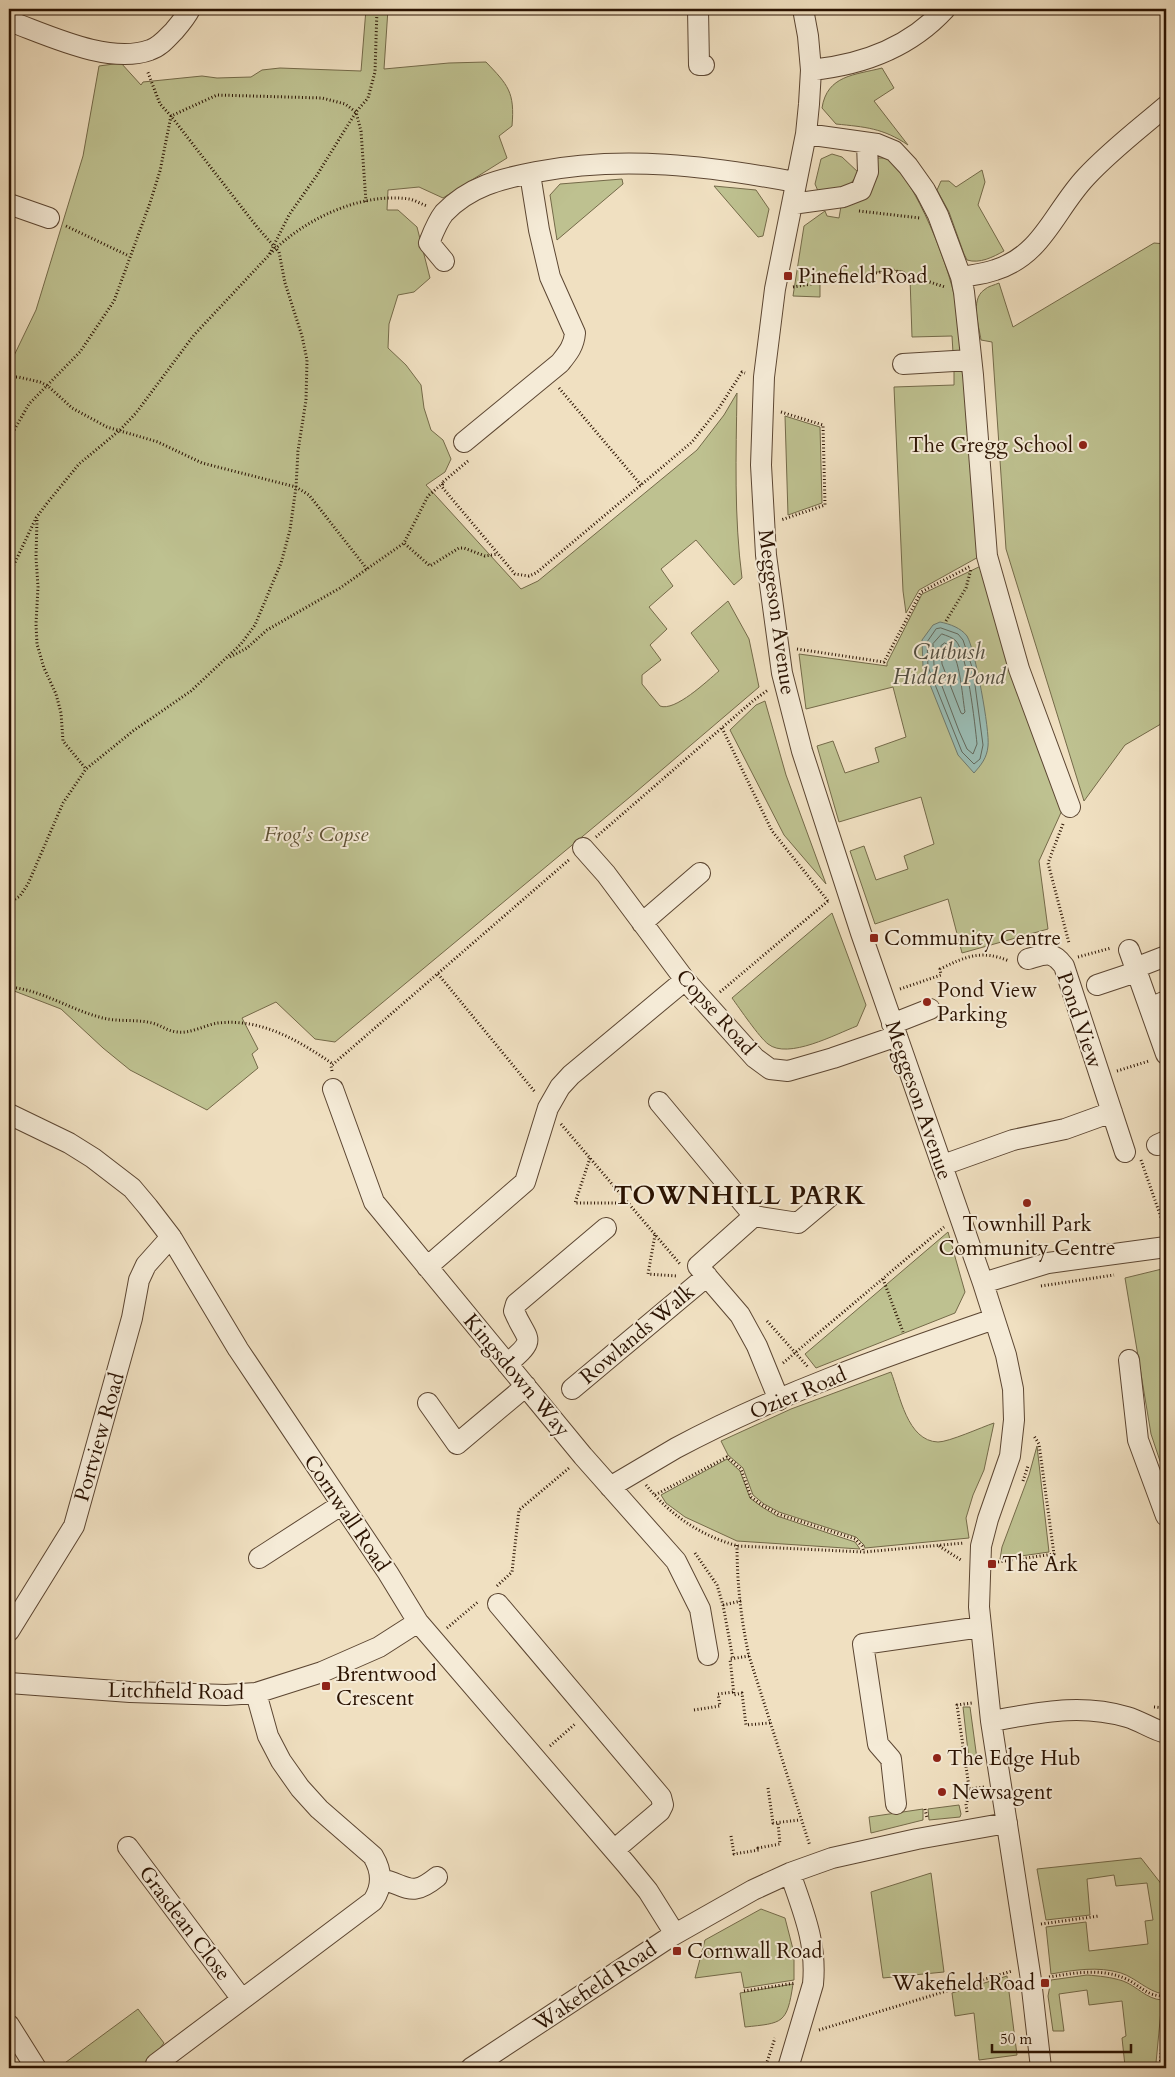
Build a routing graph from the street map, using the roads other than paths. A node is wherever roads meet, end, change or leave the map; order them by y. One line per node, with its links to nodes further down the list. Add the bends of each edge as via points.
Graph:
1 (190, 9): 5 (street, via 162,43 152,50 128,55 92,50)
2 (698, 9): 6 (street, via 699,65)
3 (803, 9): 7 (street, Meggeson Avenue)
4 (946, 9): 7 (street, via 914,37 886,51 857,62)
5 (9, 22)
6 (704, 65)
7 (811, 70): 9 (street, Meggeson Avenue)
8 (1166, 106): 17 (street, via 1086,178 1038,243 1010,264)
9 (806, 134): 10 (street); 12 (street, Meggeson Avenue)
10 (867, 143): 14 (street, via 868,172 861,190 843,197); 17 (street, via 894,151 925,190 938,215)
11 (530, 174): 12 (street, via 568,166 668,164 732,170); 16 (street, via 478,187 443,214 429,244); 20 (street, via 538,230 550,277 575,333 574,341 560,363)
12 (795, 182): 14 (street, Meggeson Avenue)
13 (9, 204): 15 (street)
14 (792, 204): 32 (street, Meggeson Avenue, via 775,289 763,406 761,465 777,646 802,751)
15 (49, 218)
16 (444, 261)
17 (962, 284): 18 (street)
18 (971, 360): 19 (street); 21 (street, via 979,561)
19 (903, 364)
20 (464, 442)
21 (1070, 807)
22 (583, 848): 24 (street, Copse Road)
23 (700, 873): 24 (street)
24 (642, 923): 28 (street, Copse Road)
25 (1166, 956): 27 (street)
26 (1028, 959): 36 (street, Pond View, via 1045,954 1061,963)
27 (1133, 963): 29 (street); 30 (street)
28 (685, 980): 32 (street, Copse Road, via 756,1058 770,1069 788,1071 833,1058); 45 (street, via 571,1075 548,1108 525,1182)
29 (1097, 985)
30 (1158, 1005): 33 (street)
31 (930, 1009): 32 (street, Copse Road)
32 (894, 1030): 39 (street, Meggeson Avenue)
33 (1162, 1056)
34 (333, 1089): 45 (street, Kingsdown Way, via 374,1202)
35 (659, 1102): 41 (street)
36 (1112, 1112): 38 (street, Pond View); 39 (street, via 1065,1129 1013,1140)
37 (9, 1114): 43 (street, Cornwall Road, via 69,1143 113,1172 132,1188)
38 (1125, 1152)
39 (942, 1164): 47 (street, Meggeson Avenue)
40 (829, 1197): 41 (street, via 798,1223)
41 (754, 1216): 46 (street)
42 (606, 1228): 50 (street, via 516,1304 514,1311 528,1334 527,1342 524,1350)
43 (171, 1237): 56 (street, Cornwall Road, via 238,1349); 62 (street, Portview Road, via 146,1265 139,1280 132,1318 74,1526)
44 (1166, 1247): 47 (street, via 1048,1263)
45 (428, 1267): 50 (street, Kingsdown Way)
46 (697, 1272): 52 (street, Rowlands Walk); 53 (street, Rowlands Walk, via 740,1315 757,1346)
47 (982, 1283): 48 (street, Meggeson Avenue)
48 (994, 1319): 53 (street, Ozier Road, via 867,1363); 61 (street, Meggeson Avenue, via 1013,1389 1014,1420 1010,1456 982,1541 979,1577)
49 (1128, 1360): 57 (street, via 1138,1440)
50 (507, 1364): 51 (street, Kingsdown Way)
51 (526, 1386): 54 (street, via 456,1444); 55 (street, Kingsdown Way)
52 (572, 1389)
53 (779, 1400): 55 (street, Ozier Road, via 678,1448)
54 (428, 1403)
55 (610, 1487): 63 (street, Kingsdown Way, via 676,1561 700,1609)
56 (341, 1505): 58 (street); 60 (street, Cornwall Road)
57 (1166, 1516)
58 (259, 1558)
59 (491, 1597): 71 (street, via 661,1797 663,1805 660,1812)
60 (418, 1622): 65 (street, Litchfield Road, via 378,1647 322,1672); 71 (street, Cornwall Road)
61 (981, 1627): 66 (street, Meggeson Avenue); 68 (street, via 864,1644 878,1744 891,1759)
62 (9, 1631)
63 (708, 1655)
64 (9, 1683): 65 (street, Litchfield Road, via 130,1692)
65 (256, 1693): 74 (street, via 268,1736 281,1760 314,1804 373,1856 379,1865)
66 (991, 1721): 67 (street, via 1069,1708 1115,1713); 69 (street, Meggeson Avenue)
67 (1166, 1733)
68 (896, 1804)
69 (1007, 1823): 72 (street, Wakefield Road, via 832,1858); 82 (street, Meggeson Avenue)
70 (128, 1847): 76 (street, Grasdean Close)
71 (614, 1850): 75 (street, Cornwall Road, via 648,1891)
72 (790, 1873): 75 (street, Wakefield Road); 81 (street, via 814,1952 813,1984)
73 (437, 1877): 74 (street, via 422,1888 413,1890)
74 (380, 1879): 76 (street, via 373,1901)
75 (675, 1934): 80 (street, Wakefield Road)
76 (241, 1998): 78 (street)
77 (9, 2025): 79 (street)
78 (158, 2066)
79 (36, 2068)
80 (471, 2068)
81 (788, 2068)
82 (1041, 2068)

